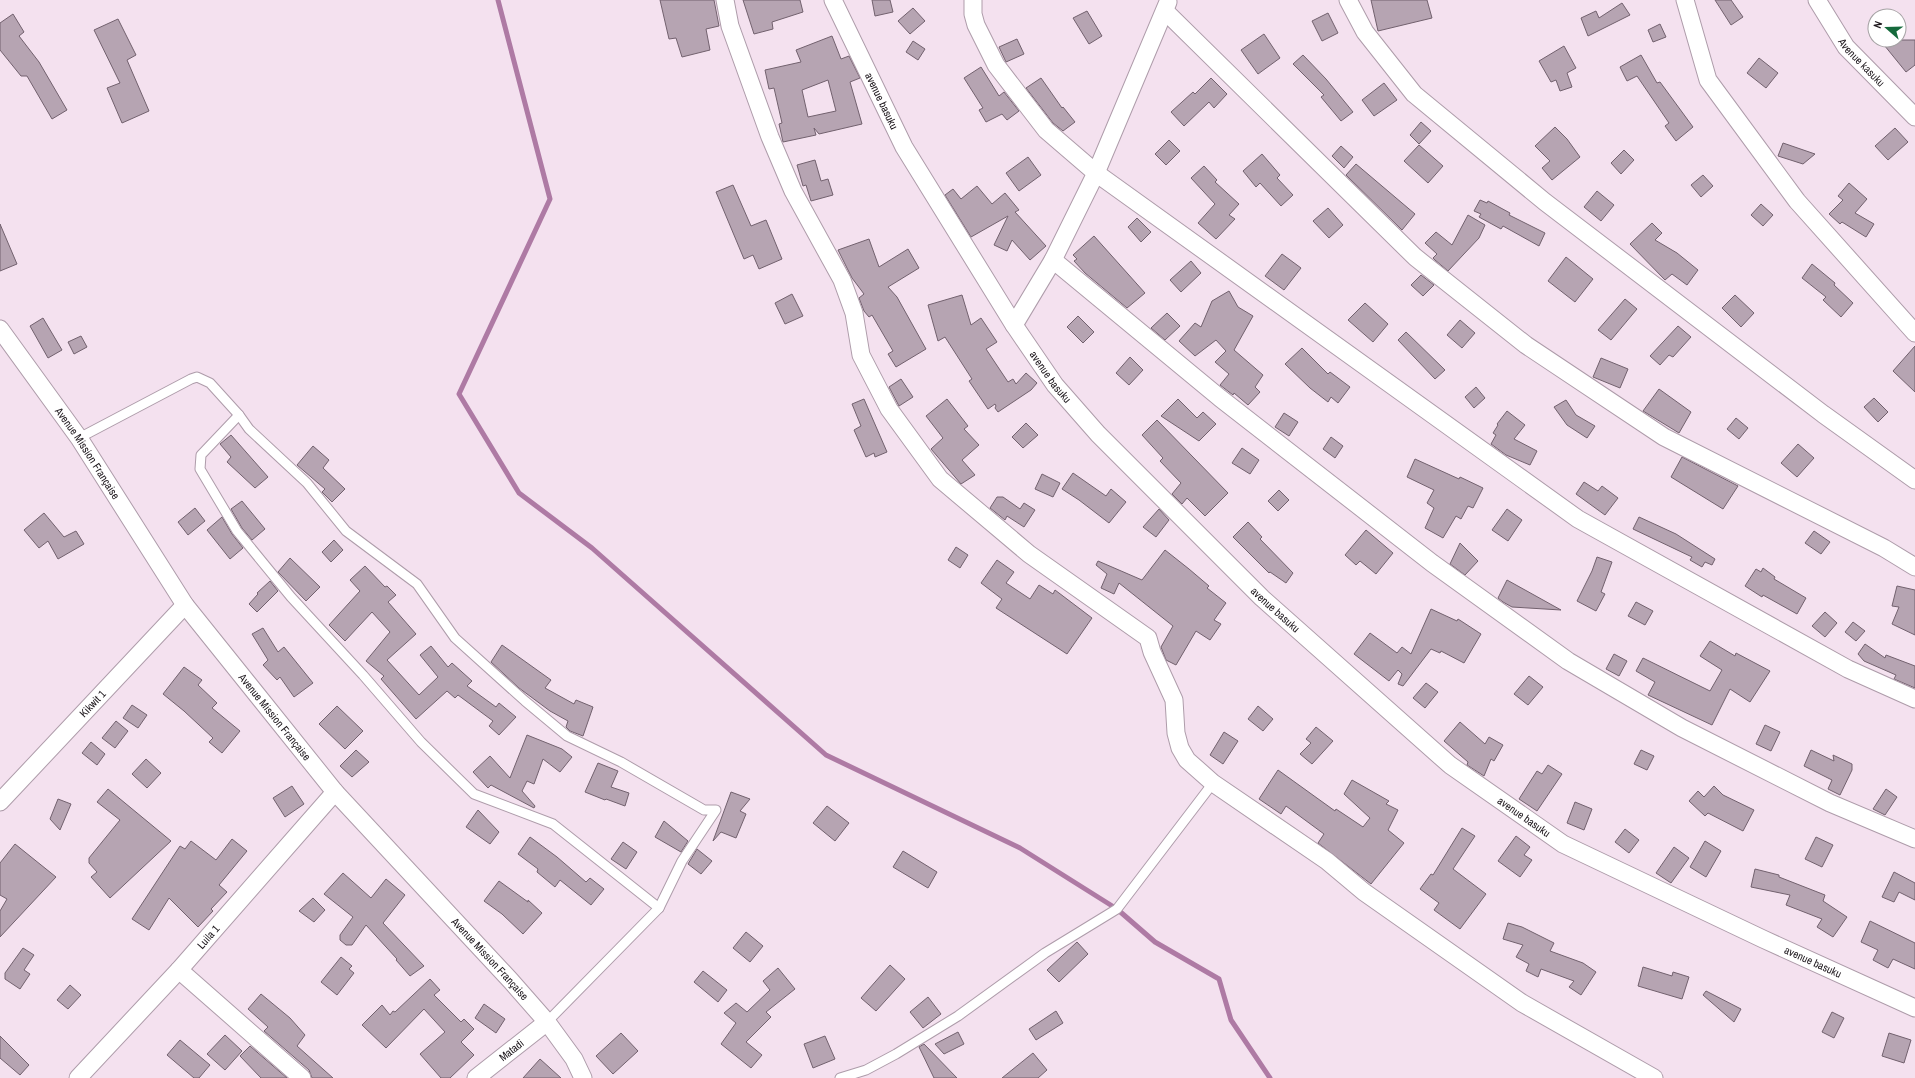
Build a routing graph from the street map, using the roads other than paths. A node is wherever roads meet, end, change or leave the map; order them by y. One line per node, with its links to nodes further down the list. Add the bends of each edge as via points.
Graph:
1 (725, 0): 20 (street, via 730,26 770,137 793,191 842,280 854,312 861,355 889,409 940,479 1029,554 1148,638 1174,700 1176,733 1180,748 1187,760)
2 (833, 0): 11 (street, avenue basuku, via 904,147)
3 (973, 0): 9 (street, via 976,24 996,64 1046,130)
4 (1348, 0): 16 (street, via 1364,32 1414,94 1545,202 1810,405)
5 (1685, 0): 13 (street, via 1708,80 1797,201)
6 (1817, 0): 8 (street, Avenue kasuku, via 1846,47)
7 (1167, 5): 9 (street); 17 (street, via 1415,257 1526,345 1664,437 1884,548)
8 (1915, 117)
9 (1096, 173): 10 (street); 19 (street, via 1578,519 1848,669)
10 (1053, 260): 11 (street); 23 (street, via 1220,398 1432,563 1568,661 1689,732 1830,802)
11 (1014, 325): 26 (street, avenue basuku, via 1055,385 1098,434 1262,598 1450,765 1563,844)
12 (0, 329): 15 (street, Avenue Mission Française)
13 (1915, 333)
14 (239, 415): 15 (lane, via 210,383 197,377); 24 (lane, via 201,456 200,468 237,531 291,596 421,742 474,794 553,824); 24 (lane, via 249,428 307,483 346,530 418,584 455,638 568,736 621,762 704,810 716,810 682,861)
15 (79, 438): 18 (street, Avenue Mission Française)
16 (1915, 480)
17 (1915, 567)
18 (185, 605): 21 (street, Avenue Mission Française); 22 (street, Kikwit 1)
19 (1915, 699)
20 (1213, 783): 32 (lane, via 1117,909 1045,954 958,1016 896,1054 866,1070); 33 (street, via 1327,861 1364,892 1522,1003)
21 (335, 792): 25 (street, Luila 1); 27 (street, Avenue Mission Française)
22 (0, 802)
23 (1915, 839)
24 (658, 908): 27 (lane)
25 (179, 970): 28 (street, Luila 1); 29 (street)
26 (1915, 1008)
27 (547, 1022): 30 (street, Matadi); 31 (street, Avenue Mission Française, via 574,1059)
28 (78, 1078)
29 (302, 1078)
30 (476, 1078)
31 (583, 1078)
32 (840, 1078)
33 (1654, 1078)

